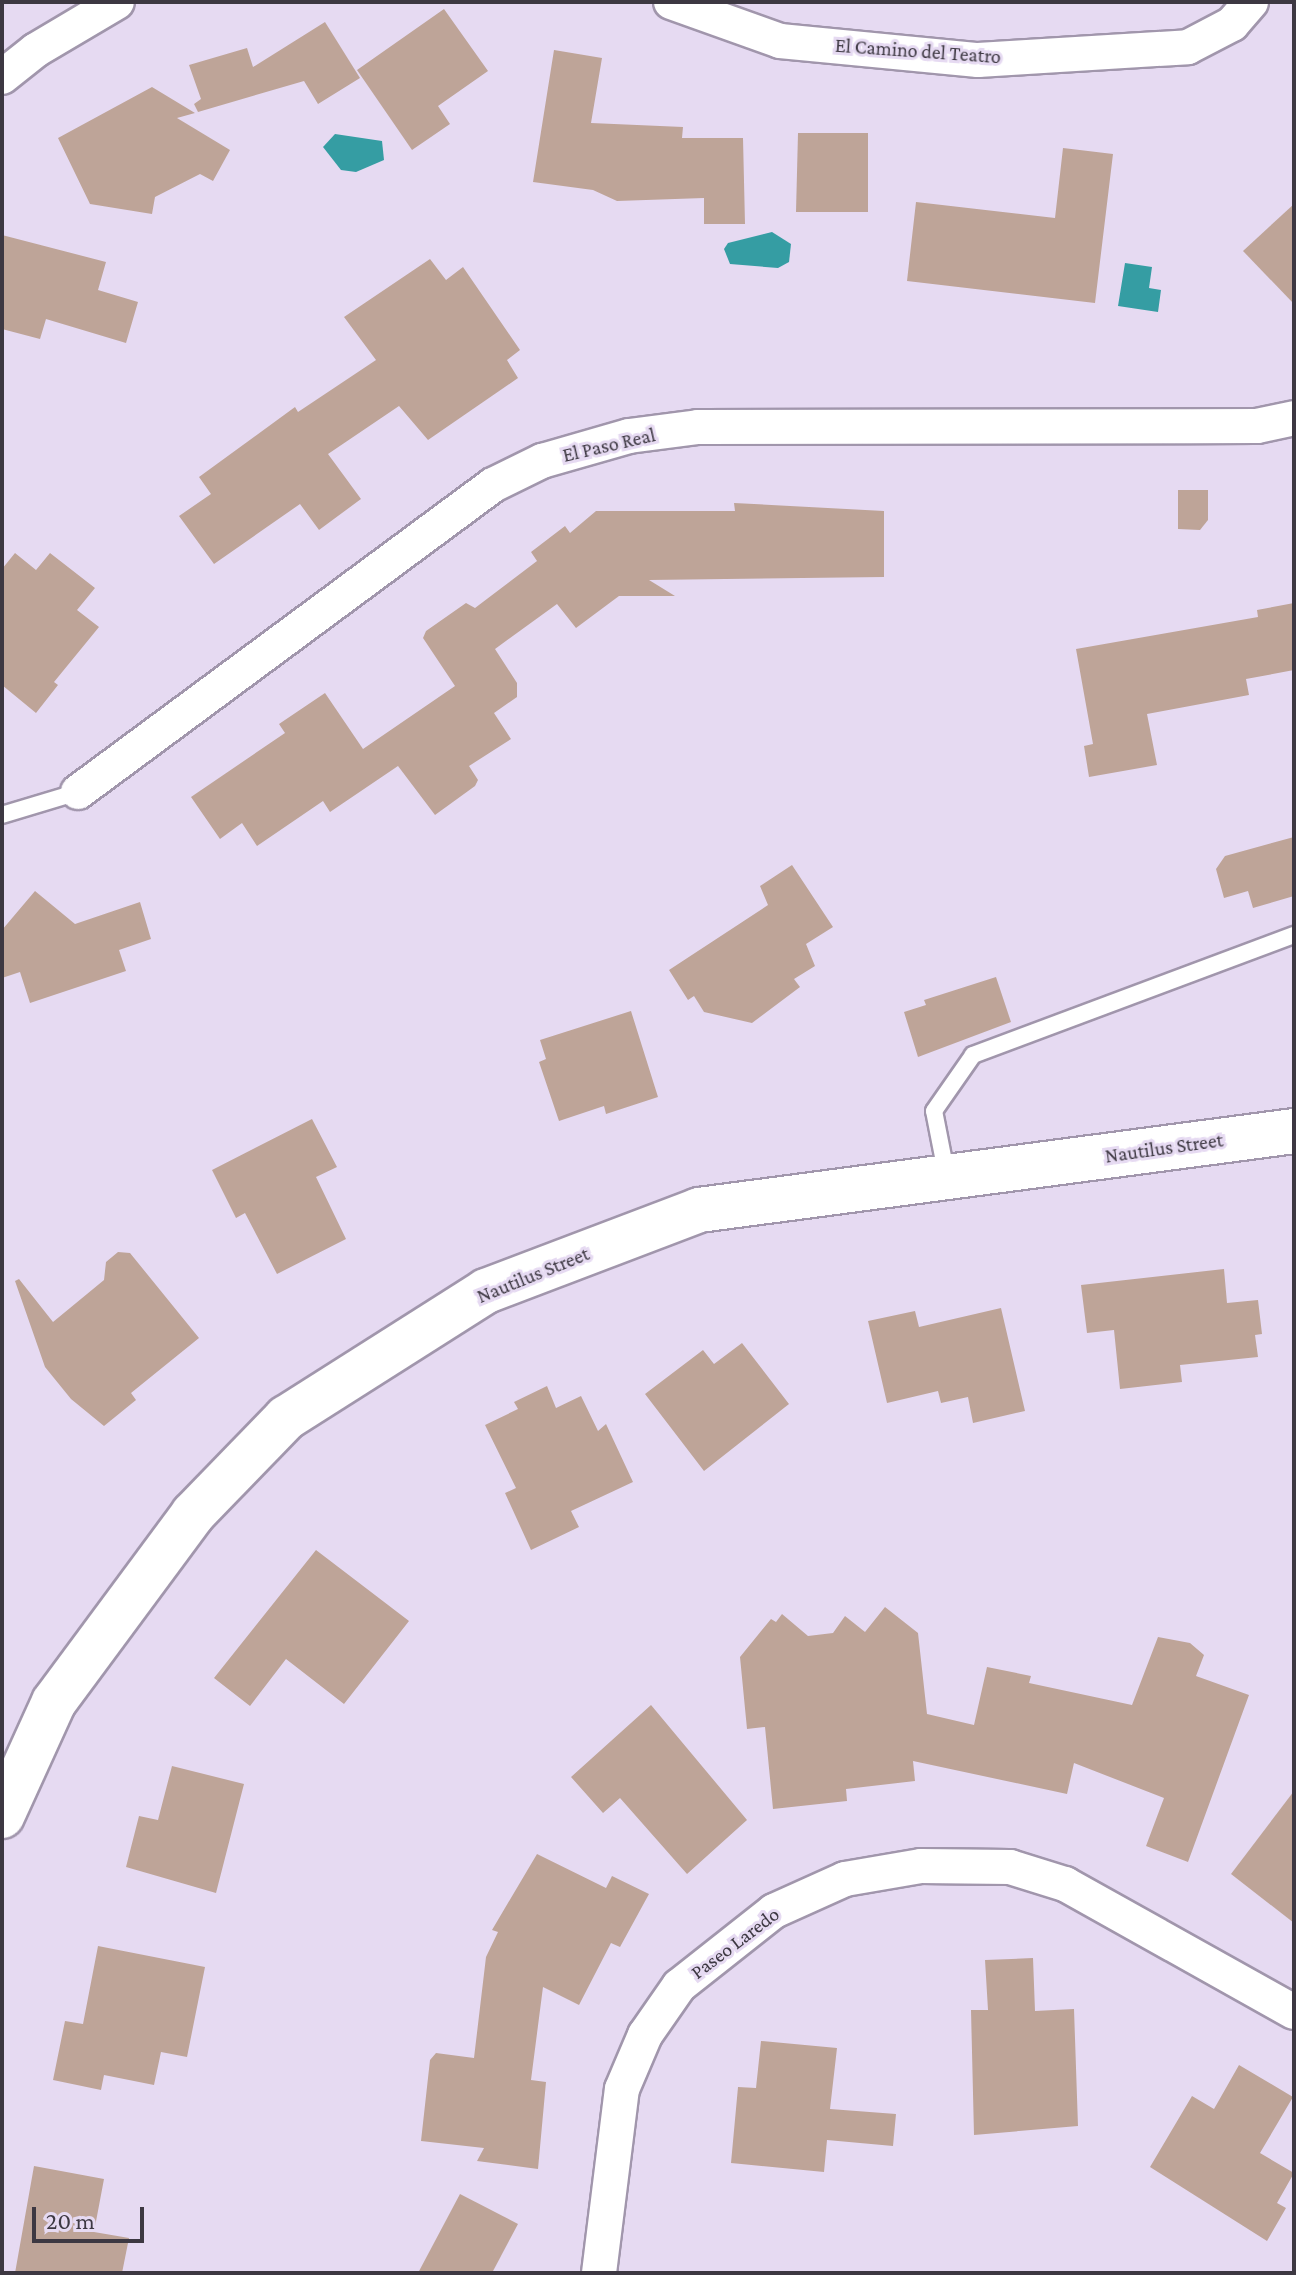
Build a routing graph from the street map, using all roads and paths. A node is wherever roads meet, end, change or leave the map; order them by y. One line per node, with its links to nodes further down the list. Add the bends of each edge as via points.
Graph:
1 (117, 2): 4 (street, via 36,50)
2 (671, 2): 3 (street, El Camino del Teatro, via 780,41 978,60 1188,47 1232,24)
3 (1251, 2)
4 (2, 77)
5 (1294, 418): 6 (street, El Paso Real, via 1257,426 698,427 629,436 542,461 493,485)
6 (78, 792): 7 (lane)
7 (2, 815)
8 (1294, 935): 10 (lane, via 973,1055 934,1111)
9 (1294, 1131): 10 (main road, Nautilus Street)
10 (947, 1177): 11 (main road, Nautilus Street, via 699,1210 486,1291 286,1418 193,1514 54,1702)
11 (2, 1816)
12 (1294, 2012): 13 (street, Paseo Laredo, via 1065,1884 1010,1867 921,1866 845,1879 774,1911 679,1986 645,2035 622,2089)
13 (599, 2273)

